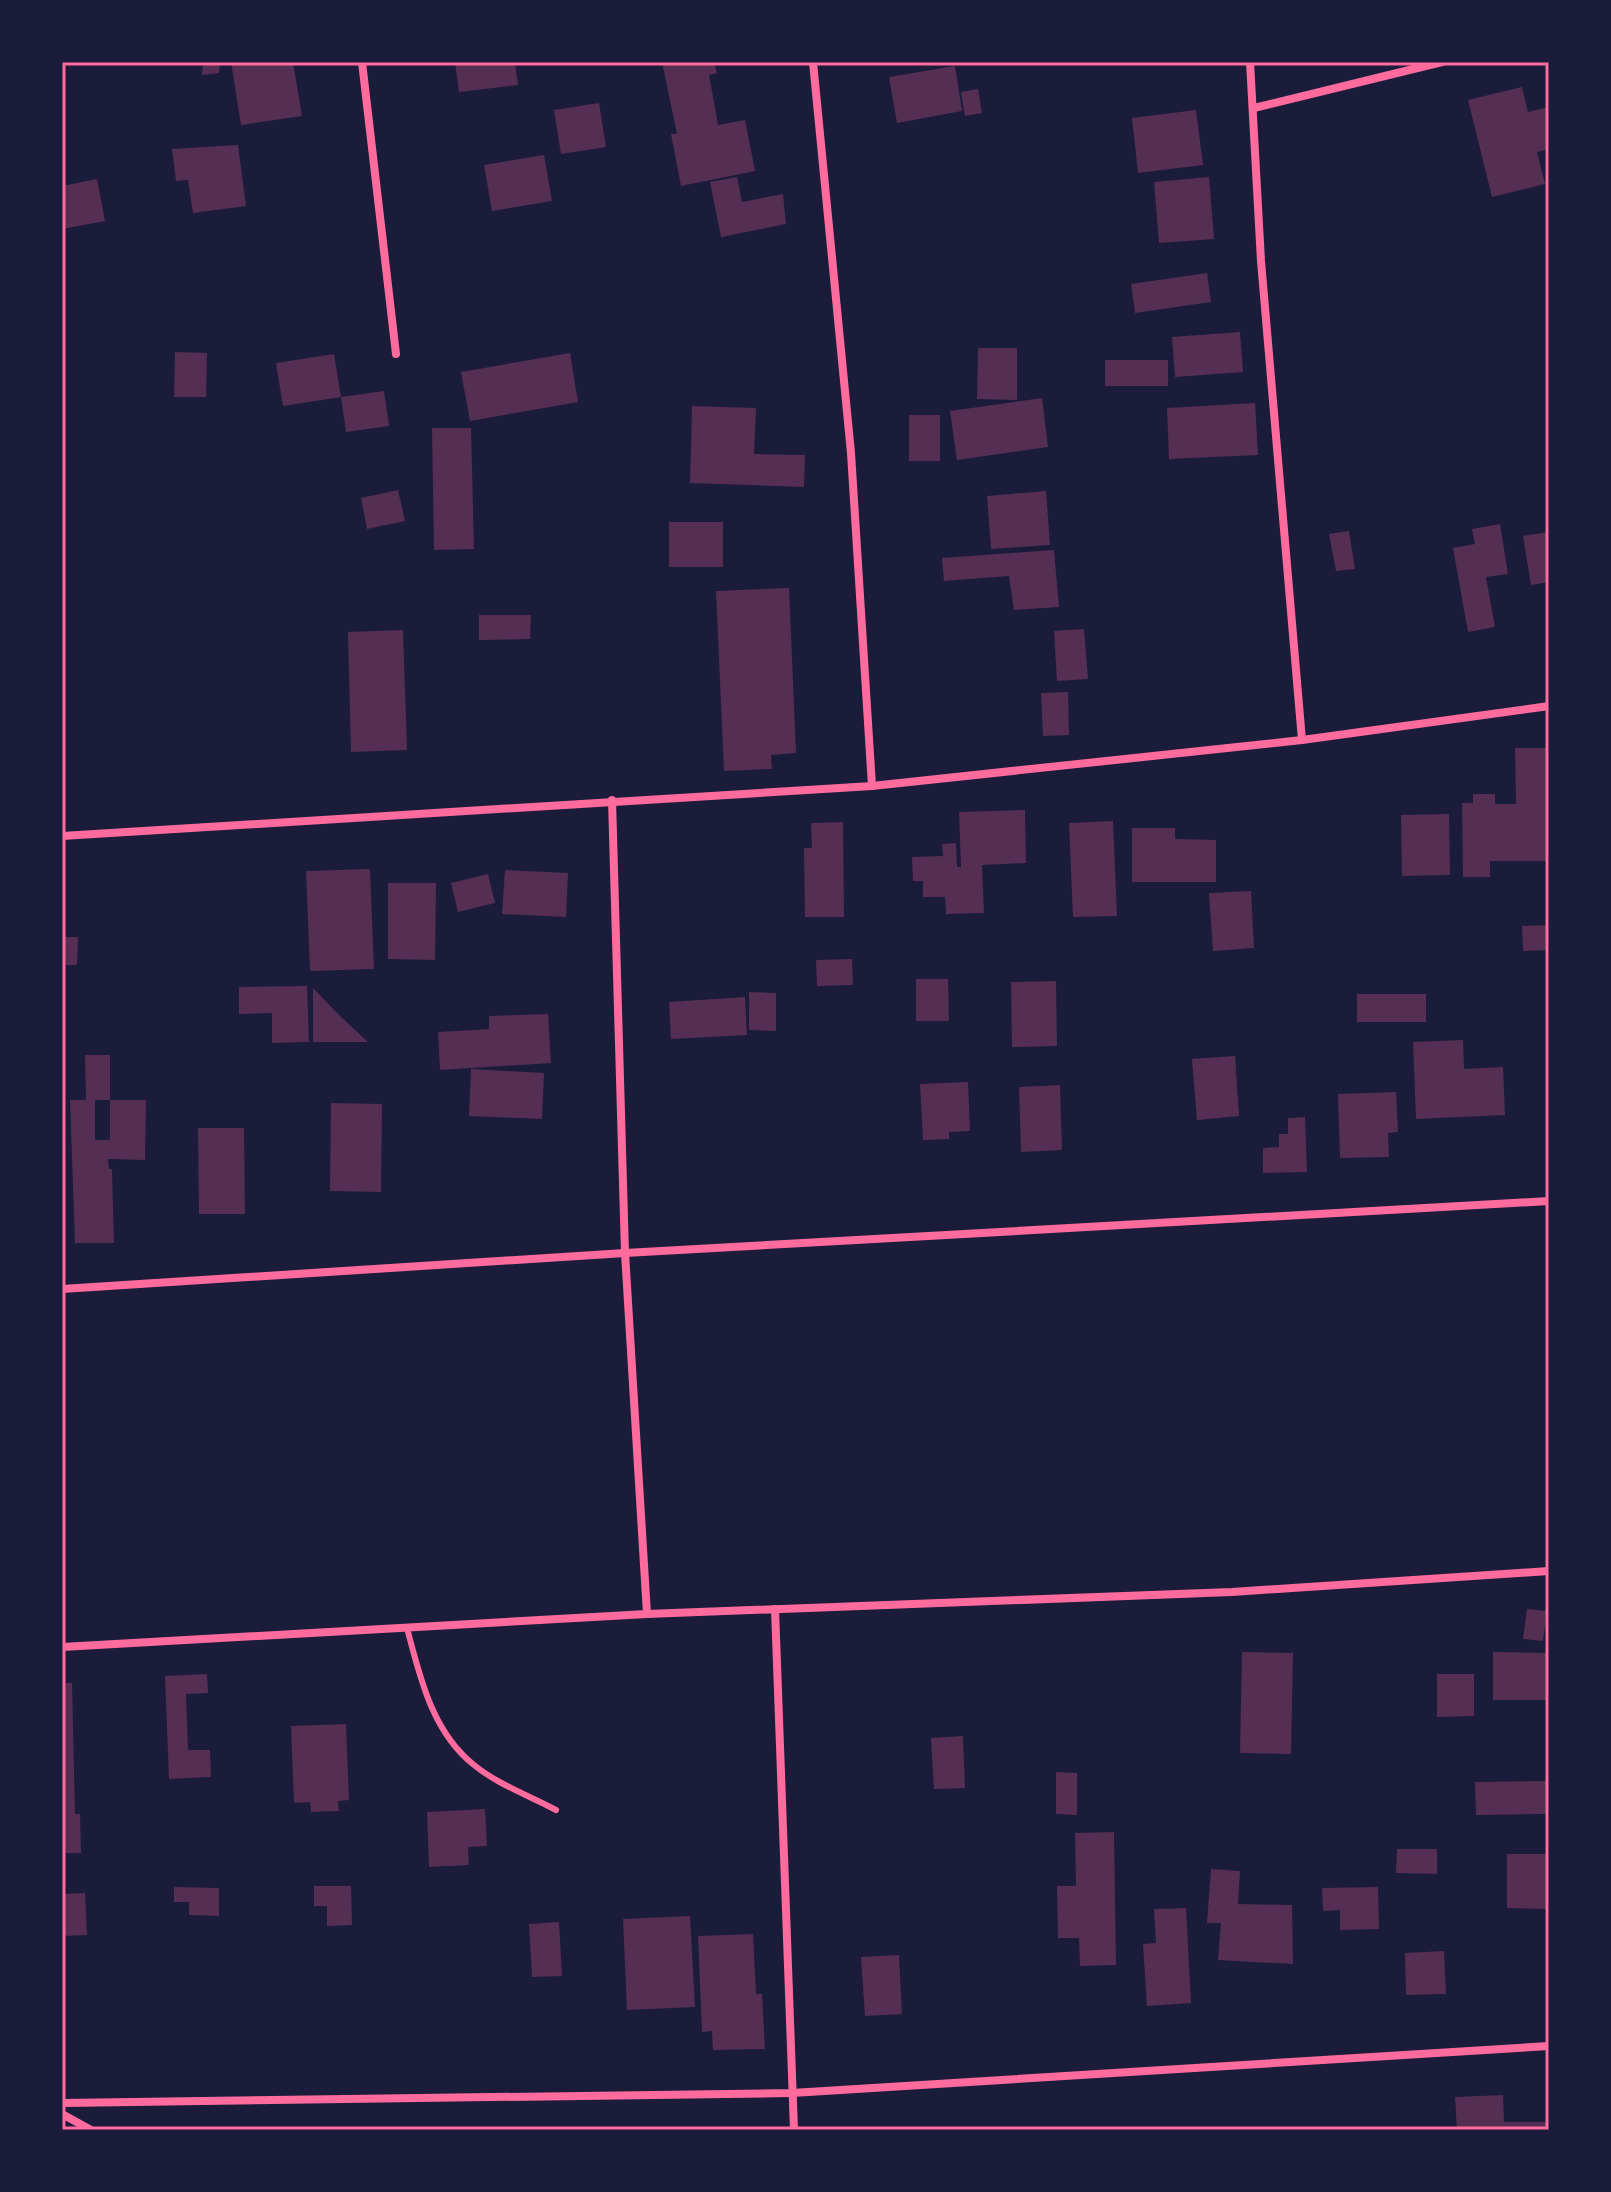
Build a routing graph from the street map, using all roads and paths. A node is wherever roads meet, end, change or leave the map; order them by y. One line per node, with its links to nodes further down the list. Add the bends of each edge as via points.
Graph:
1 (362, 62): 6 (street)
2 (813, 62): 9 (street, via 851,453)
3 (1250, 62): 5 (street)
4 (1442, 62): 5 (street)
5 (1254, 108): 8 (street, via 1261,261)
6 (396, 354)
7 (1549, 706): 8 (street)
8 (1302, 740): 9 (street)
9 (872, 786): 10 (street)
10 (612, 800): 11 (street); 13 (street)
11 (62, 836)
12 (1549, 1201): 13 (street)
13 (625, 1253): 14 (street); 17 (street)
14 (62, 1289)
15 (1549, 1571): 16 (street, via 1232,1592)
16 (775, 1609): 17 (street); 22 (street)
17 (647, 1614): 18 (street)
18 (407, 1628): 19 (street); 20 (lane, via 438,1723 474,1765)
19 (62, 1647)
20 (556, 1810)
21 (1549, 2046): 22 (street)
22 (792, 2093): 23 (street); 26 (street)
23 (62, 2103)
24 (62, 2114): 25 (street)
25 (91, 2130)
26 (794, 2130)

